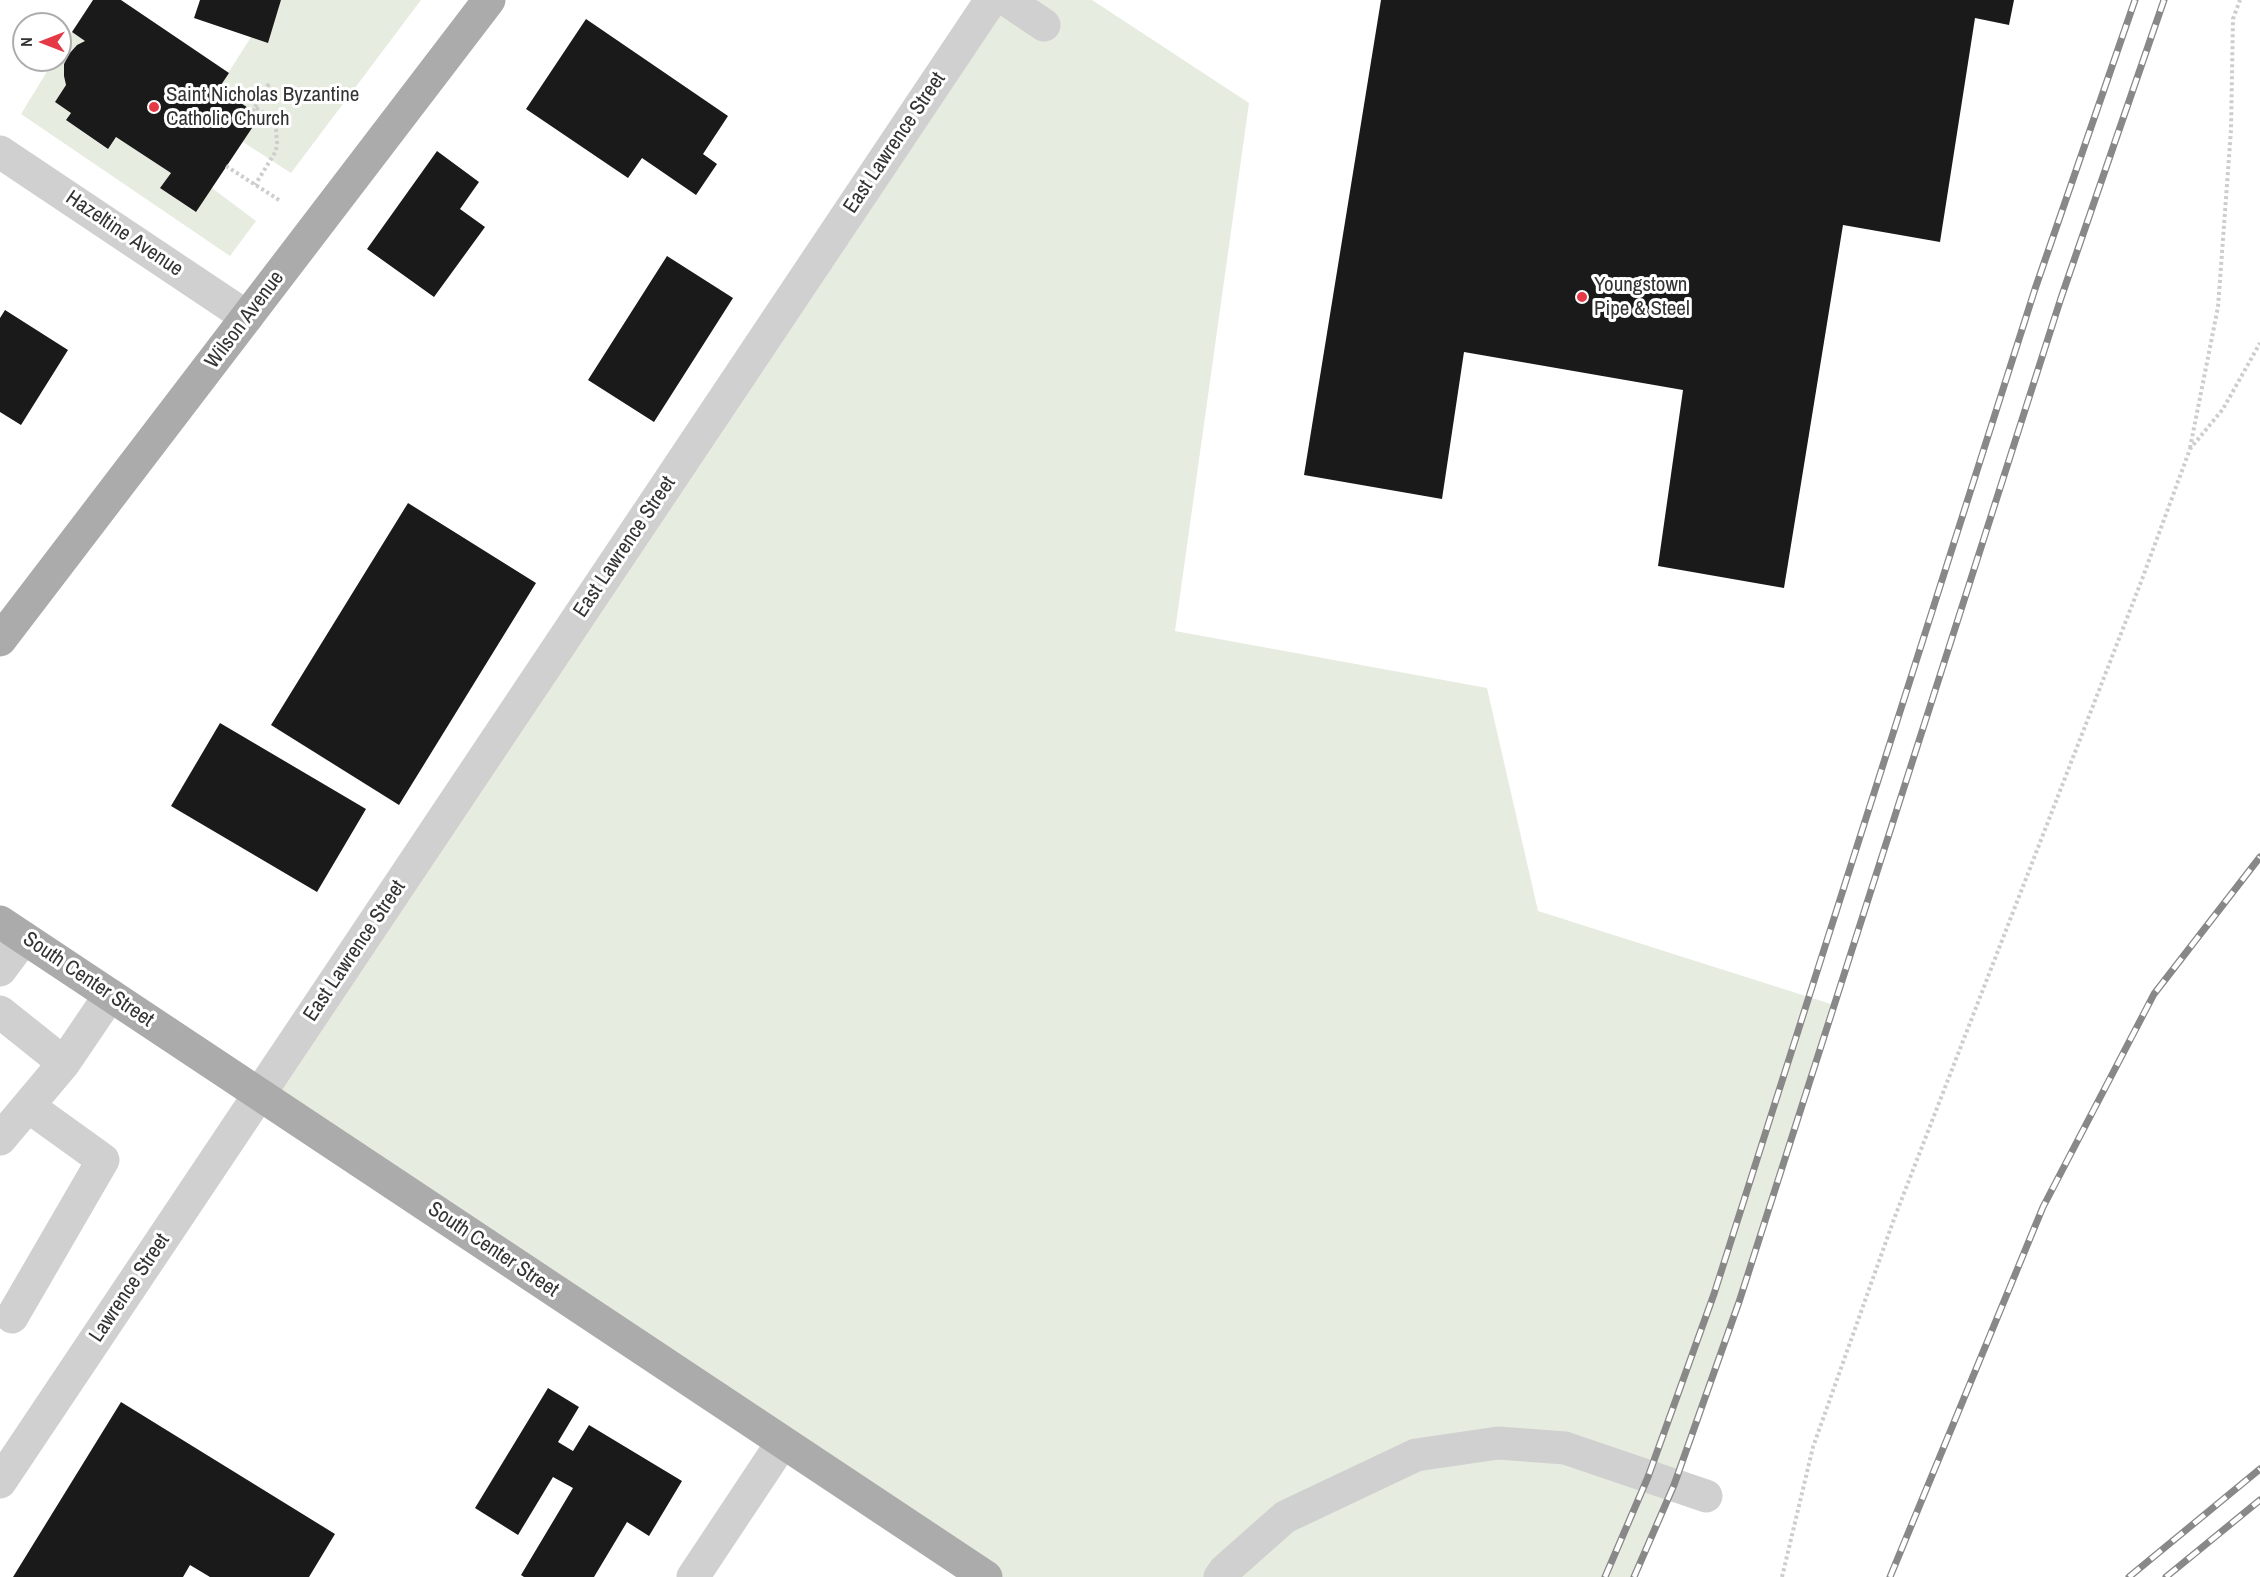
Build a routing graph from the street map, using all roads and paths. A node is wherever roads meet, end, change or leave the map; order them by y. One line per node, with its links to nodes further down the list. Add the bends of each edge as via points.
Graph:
1 (489, 0): 11 (main road, Wilson Avenue)
2 (991, 0): 20 (street, East Lawrence Street)
3 (1007, 0): 5 (street)
4 (2240, 0): 13 (path, via 2233,19 2231,130 2218,307)
5 (1044, 25)
6 (270, 82): 9 (path, via 254,109 272,119 278,142)
7 (0, 152): 11 (street, Hazeltine Avenue)
8 (226, 166): 9 (path)
9 (255, 185): 10 (path)
10 (279, 201)
11 (247, 317): 14 (main road, Wilson Avenue)
12 (2260, 343): 13 (path, via 2223,409)
13 (2190, 449): 30 (path, via 1894,1219 1813,1447)
14 (0, 640)
15 (12, 930): 16 (street); 17 (main road, South Center Street)
16 (0, 970)
17 (110, 995): 19 (street); 20 (main road, South Center Street)
18 (2, 1019): 19 (street)
19 (64, 1063): 21 (street)
20 (259, 1094): 24 (main road, South Center Street); 25 (street, Lawrence Street)
21 (28, 1106): 22 (street); 23 (street, via 103,1160)
22 (0, 1139)
23 (12, 1317)
24 (782, 1443): 27 (street); 28 (main road, South Center Street)
25 (0, 1482)
26 (1706, 1496): 29 (street, via 1565,1448 1498,1443 1416,1455 1285,1517)
27 (693, 1577)
28 (986, 1577)
29 (1220, 1577)
30 (1782, 1577)

